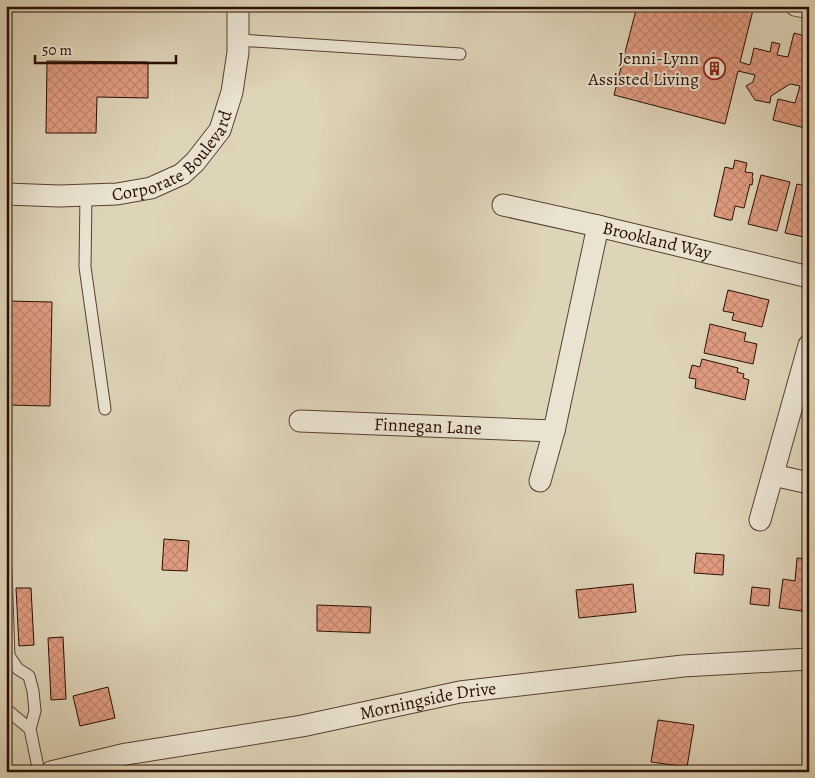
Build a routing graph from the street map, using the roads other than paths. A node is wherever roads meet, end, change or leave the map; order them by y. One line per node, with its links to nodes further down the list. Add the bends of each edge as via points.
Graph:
1 (238, 6): 4 (street, Corporate Boulevard)
2 (789, 6): 3 (lane)
3 (809, 14)
4 (238, 40): 5 (lane); 7 (street, Corporate Boulevard, via 232,92 220,130 195,162 182,174 151,188)
5 (460, 54)
6 (6, 194): 7 (street, Corporate Boulevard)
7 (86, 195): 12 (lane, via 85,267)
8 (503, 205): 9 (street, Brookland Way)
9 (598, 226): 10 (street, Brookland Way); 14 (street)
10 (809, 278)
11 (809, 345): 15 (street)
12 (105, 409)
13 (300, 421): 14 (street, Finnegan Lane)
14 (554, 431): 16 (street)
15 (773, 475): 17 (street); 18 (street)
16 (540, 482)
17 (809, 483)
18 (760, 520)
19 (6, 569): 22 (lane, via 10,656 18,669 29,676 34,691 35,711)
20 (809, 658): 24 (street, Morningside Drive, via 683,666 460,692 302,726 126,754)
21 (6, 709): 22 (lane)
22 (30, 729): 23 (lane)
23 (39, 772)
24 (51, 772)

